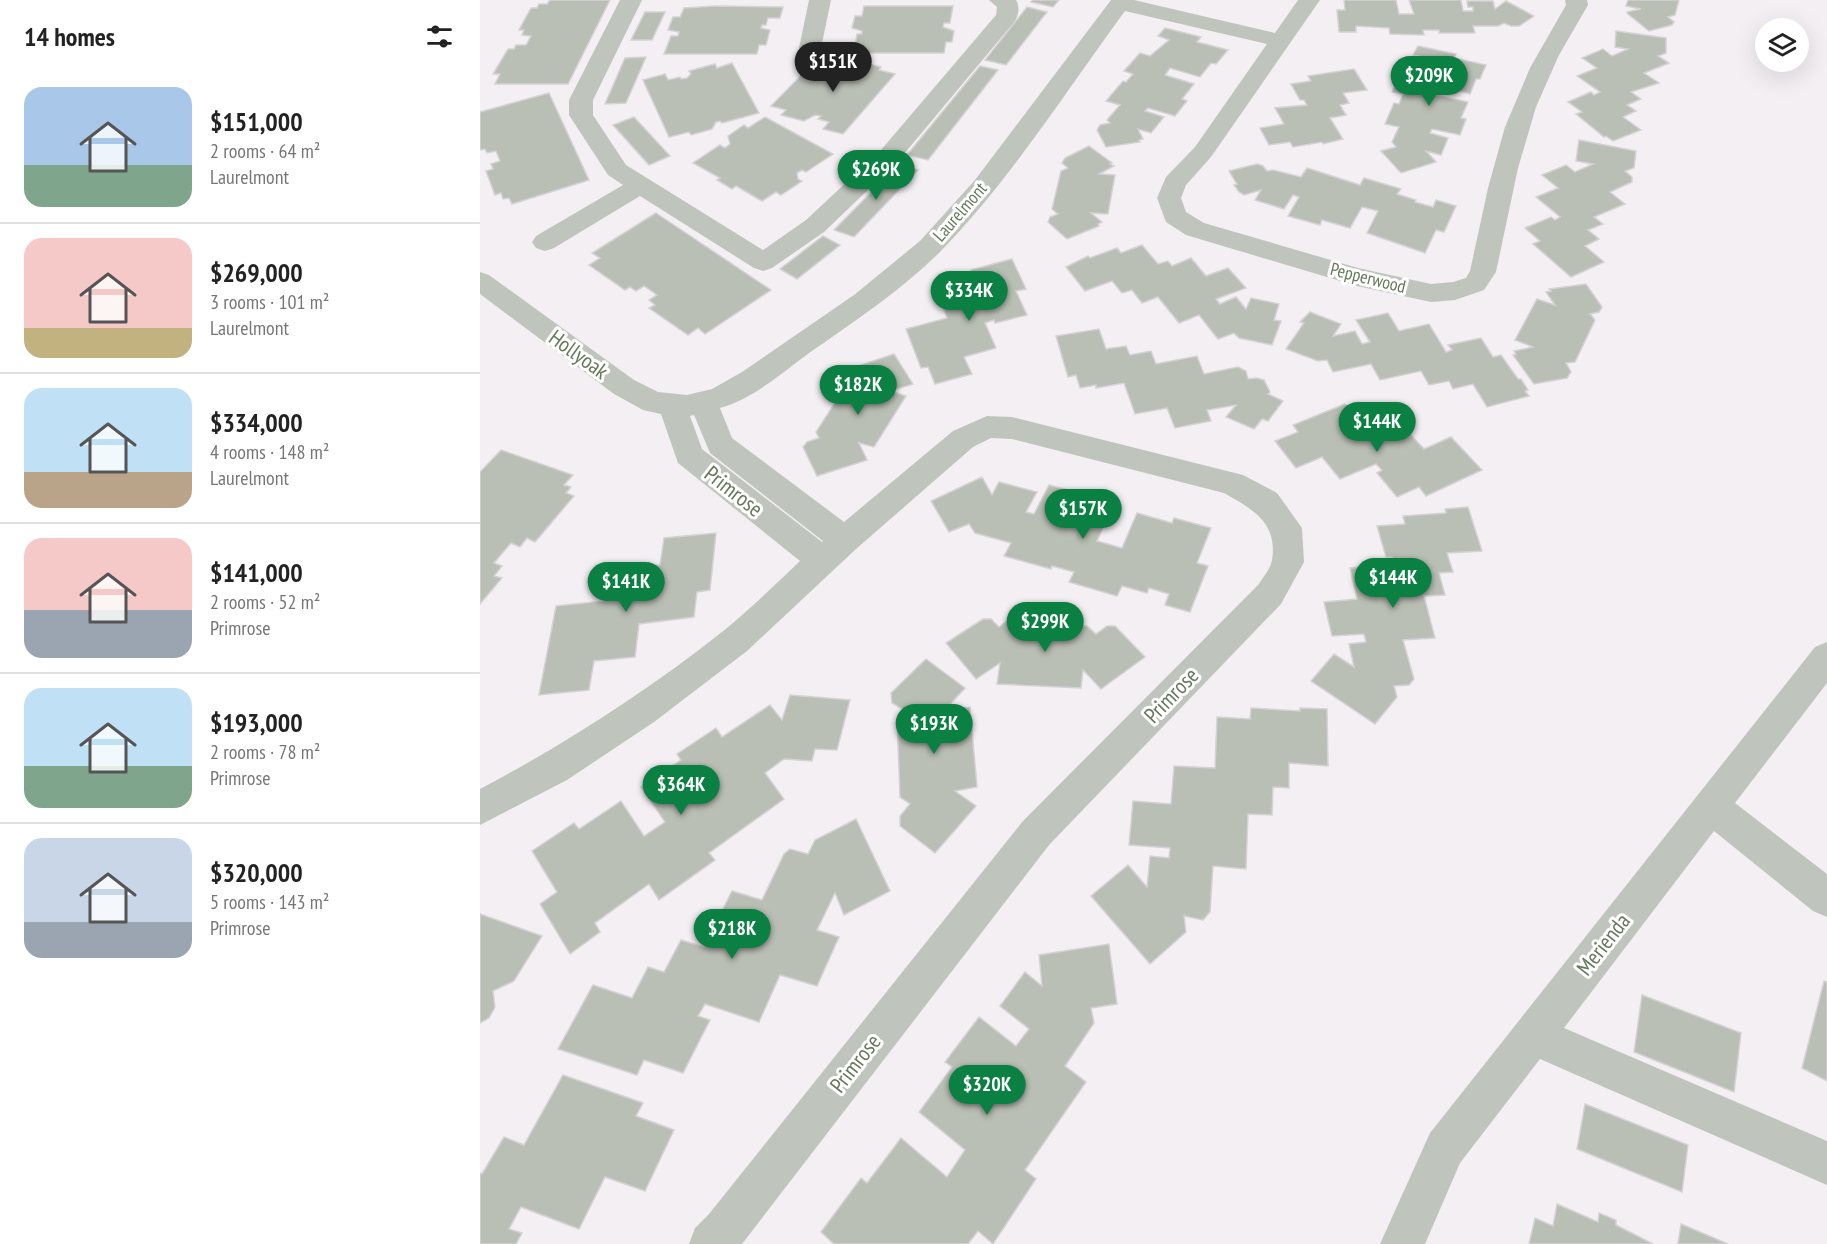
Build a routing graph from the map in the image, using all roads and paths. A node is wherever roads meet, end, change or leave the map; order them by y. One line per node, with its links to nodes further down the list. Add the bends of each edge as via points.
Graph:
1 (631, 0): 10 (street, via 581,100 580,115 617,170)
2 (820, 0): 9 (street)
3 (1000, 0): 10 (street, via 1008,3 1007,15 890,154 815,226 763,262)
4 (1160, 0): 8 (street)
5 (1309, 0): 8 (street, Pepperwood)
6 (1576, 0): 8 (street, Pepperwood, via 1577,5 1524,106 1511,146 1483,272 1475,284 1455,291 1431,293 1357,277 1195,229 1175,216 1169,198 1175,182 1203,152)
7 (1121, 1): 8 (street); 13 (street, Laurelmont, via 984,186 929,248 864,302 752,380 720,398)
8 (1284, 35)
9 (810, 48)
10 (640, 185): 11 (street)
11 (545, 242)
12 (480, 281): 13 (street, Hollyoak, via 624,387 653,402)
13 (687, 404): 14 (street, Primrose, via 688,455)
14 (834, 550): 17 (street, Primrose, via 735,641 642,711 554,768); 21 (street, Primrose, via 963,439 987,428 1012,428 1233,483 1266,502 1286,528 1288,562 1270,594 1036,833)
15 (1827, 657): 16 (street, Merienda)
16 (1710, 805): 18 (street); 19 (street, Merienda)
17 (480, 808)
18 (1827, 898)
19 (1533, 1035): 20 (street); 22 (street, Merienda, via 1445,1148)
20 (1827, 1163)
21 (711, 1244)
22 (1402, 1244)

